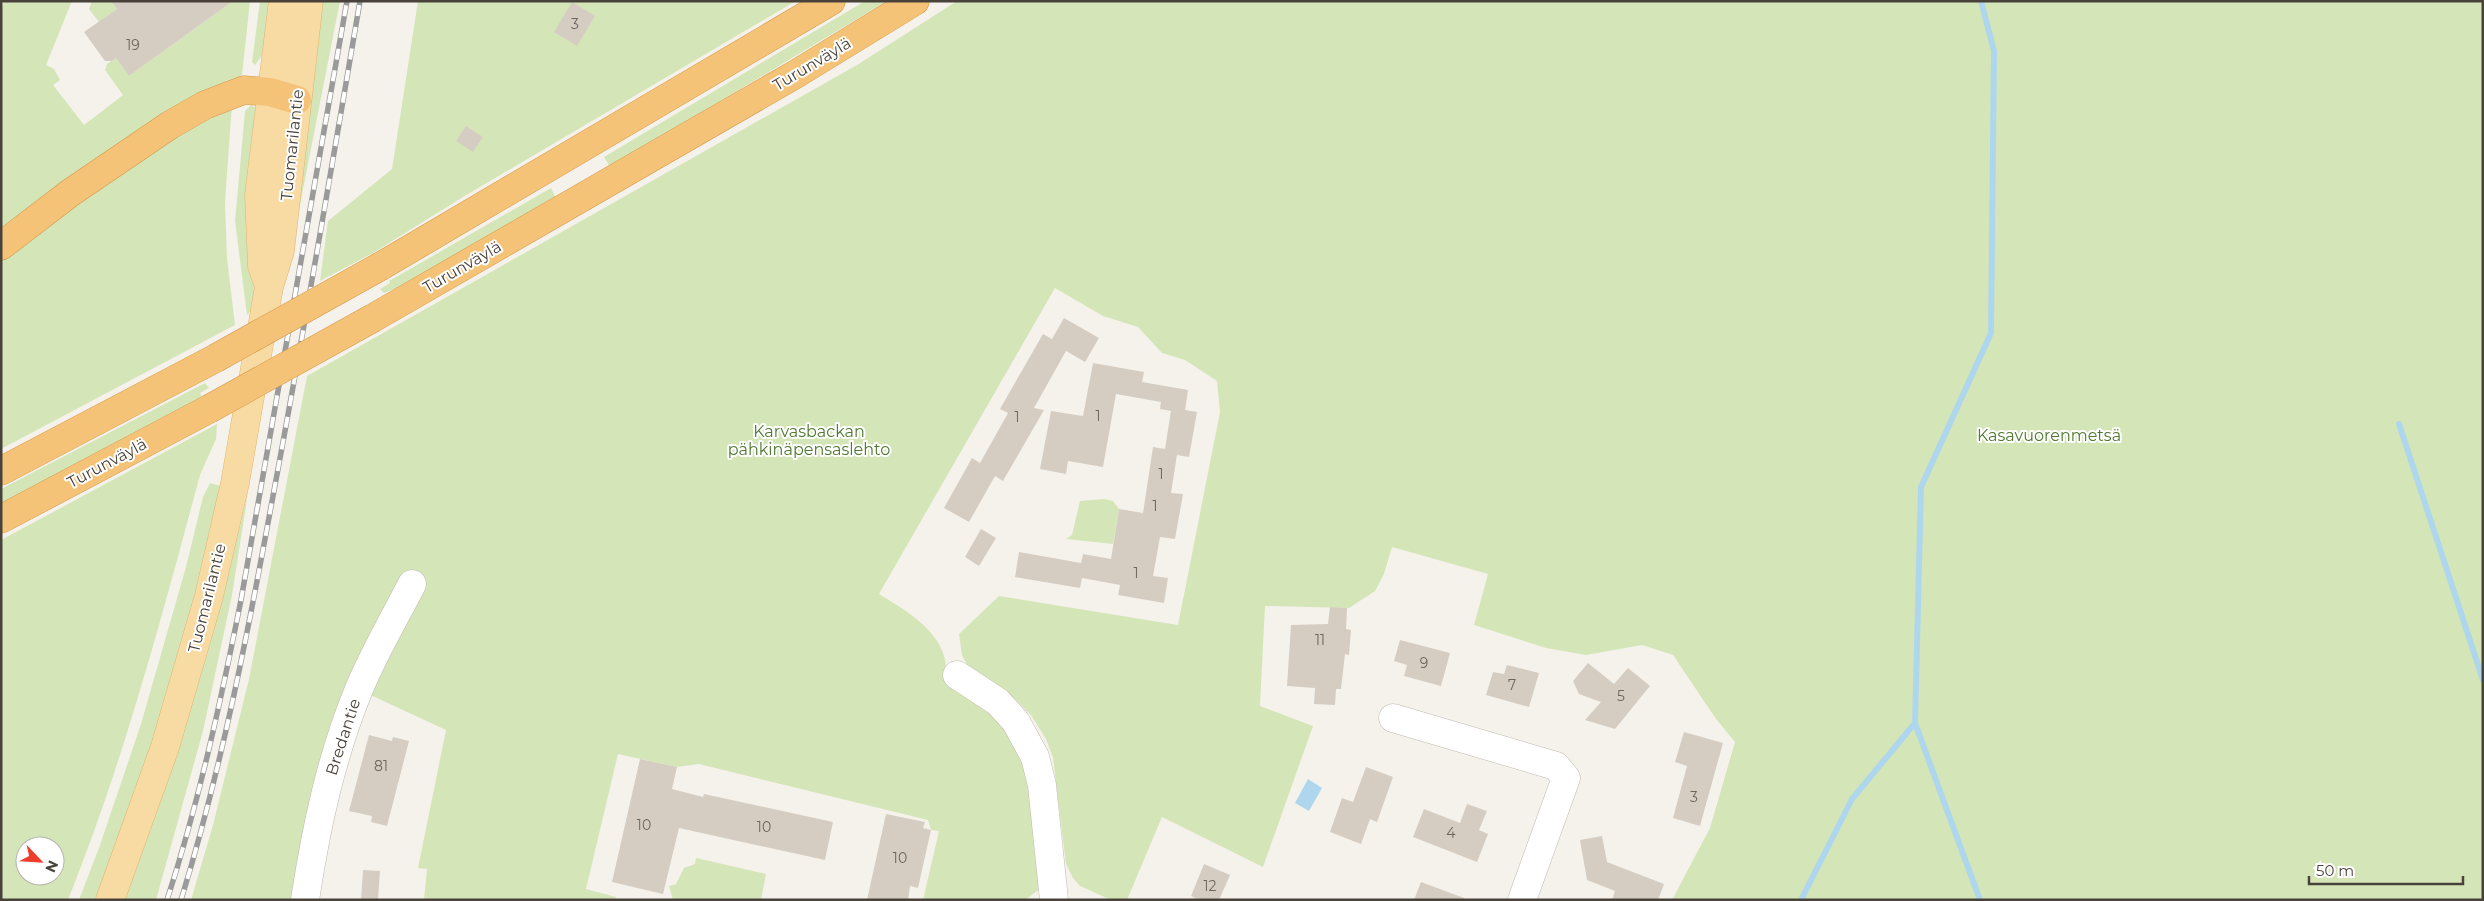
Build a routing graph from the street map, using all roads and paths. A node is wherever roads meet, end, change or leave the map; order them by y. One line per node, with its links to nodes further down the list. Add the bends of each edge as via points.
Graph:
1 (283, 1): 5 (main road, Tuomarilantie)
2 (309, 1): 6 (main road, Tuomarilantie)
3 (831, 1): 9 (highway, bridge, via 381,266 216,358)
4 (915, 1): 10 (highway, Turunväylä, bridge, via 796,74 374,318)
5 (270, 92): 6 (highway); 7 (highway, via 244,90 205,105 170,125 70,192); 8 (main road, Tuomarilantie, via 259,195 262,266)
6 (296, 100): 8 (main road, Tuomarilantie, via 280,251)
7 (1, 246)
8 (269, 287): 14 (main road, Tuomarilantie, via 235,483 208,596 165,747)
9 (1, 471)
10 (1, 519)
11 (412, 584): 15 (street, Bredantie, via 359,689 325,791)
12 (957, 675): 16 (street, via 998,702 1016,722 1035,756 1042,785)
13 (1393, 718): 17 (street, via 1556,766 1566,778)
14 (110, 900)
15 (305, 900)
16 (1054, 900)
17 (1522, 900)

